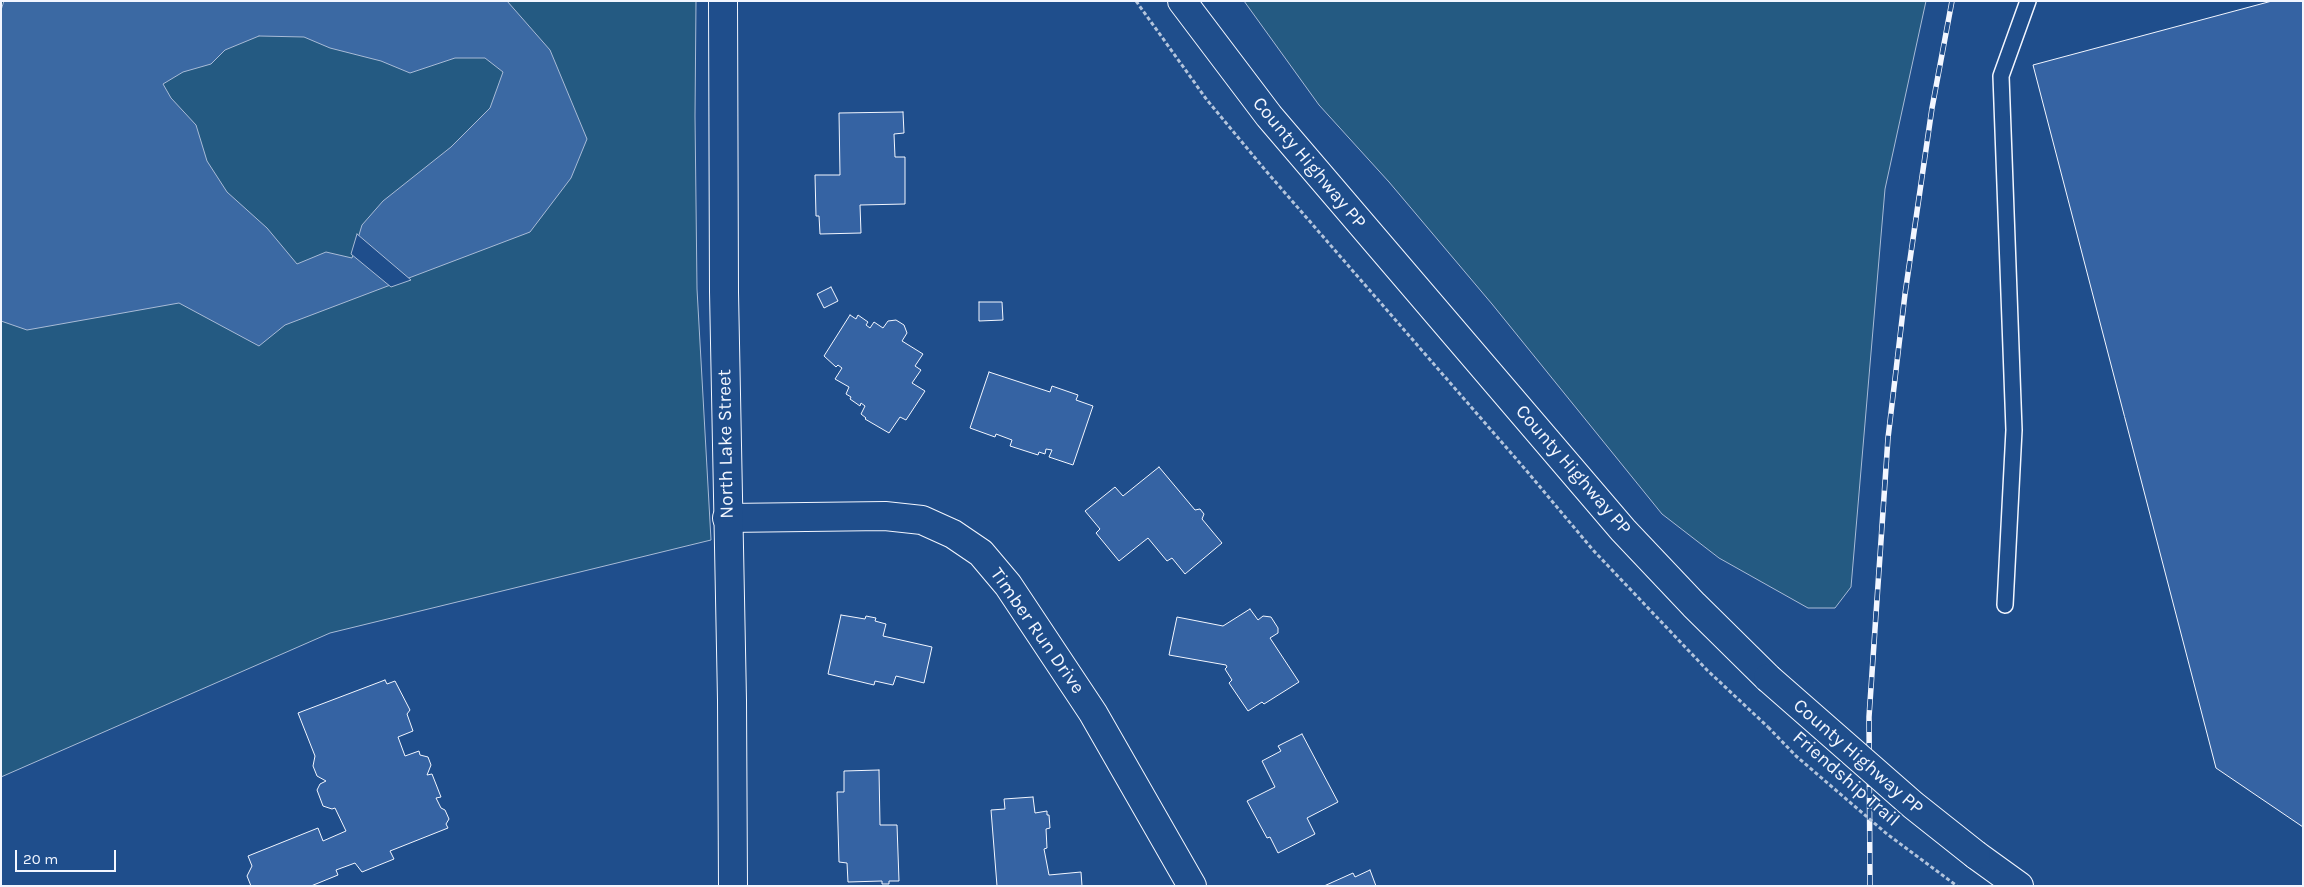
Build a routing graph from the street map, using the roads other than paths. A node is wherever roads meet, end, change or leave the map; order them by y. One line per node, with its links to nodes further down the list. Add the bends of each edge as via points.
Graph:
1 (723, 1): 4 (street, North Lake Street)
2 (1182, 1): 8 (street, County Highway PP, bridge, via 1269,116 1623,530 1768,678 1905,799)
3 (2028, 1): 5 (lane, via 2001,76 2014,430)
4 (727, 518): 6 (street, North Lake Street); 7 (street, Timber Run Drive, via 885,516 922,520 953,534 981,553 1008,584 1093,714)
5 (2005, 605)
6 (733, 886)
7 (1192, 886)
8 (2019, 886)

